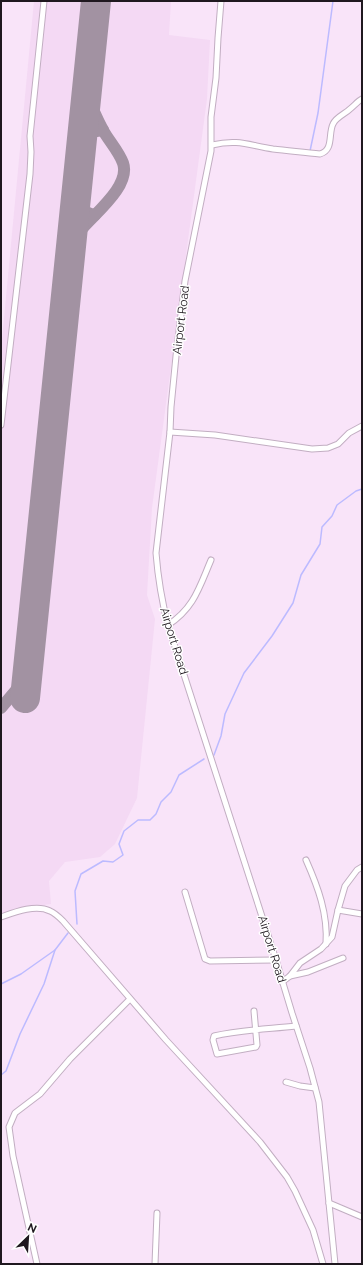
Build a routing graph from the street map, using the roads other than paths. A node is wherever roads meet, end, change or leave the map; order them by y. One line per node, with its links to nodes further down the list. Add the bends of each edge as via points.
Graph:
1 (44, 1): 5 (street, via 30,136 30,174)
2 (221, 1): 4 (street, Airport Road, via 211,117)
3 (362, 99): 4 (street, via 334,121 328,148 324,153 285,150 243,142)
4 (212, 145): 7 (street, Airport Road, via 185,281)
5 (1, 425)
6 (362, 426): 7 (street, via 349,433 338,444 322,449 215,435)
7 (170, 432): 9 (street, Airport Road, via 156,553)
8 (210, 560): 9 (street, via 189,606 179,618)
9 (168, 625): 18 (street, Airport Road)
10 (306, 860): 16 (street, via 324,909)
11 (362, 867): 13 (street, via 346,886)
12 (185, 892): 18 (street, via 205,959)
13 (338, 910): 14 (street); 16 (street, via 333,934)
14 (362, 914)
15 (1, 917): 21 (street, via 37,908 51,911 74,933)
16 (326, 944): 19 (street, via 300,963)
17 (343, 958): 19 (street, via 308,972)
18 (276, 960): 20 (street, Airport Road)
19 (290, 976): 20 (street)
20 (282, 982): 23 (street, Airport Road)
21 (130, 999): 30 (street, via 70,1059 40,1094 15,1113 9,1127); 32 (street, via 260,1142 287,1177 313,1230)
22 (254, 1012): 24 (street)
23 (296, 1026): 24 (street); 26 (street, Airport Road)
24 (255, 1031): 24 (street, via 256,1047 217,1054 214,1036)
25 (286, 1082): 26 (street)
26 (315, 1088): 27 (street, Airport Road, via 321,1114)
27 (329, 1203): 29 (street); 33 (street, Airport Road)
28 (157, 1214): 31 (street)
29 (362, 1217)
30 (37, 1264)
31 (155, 1264)
32 (323, 1264)
33 (335, 1264)

